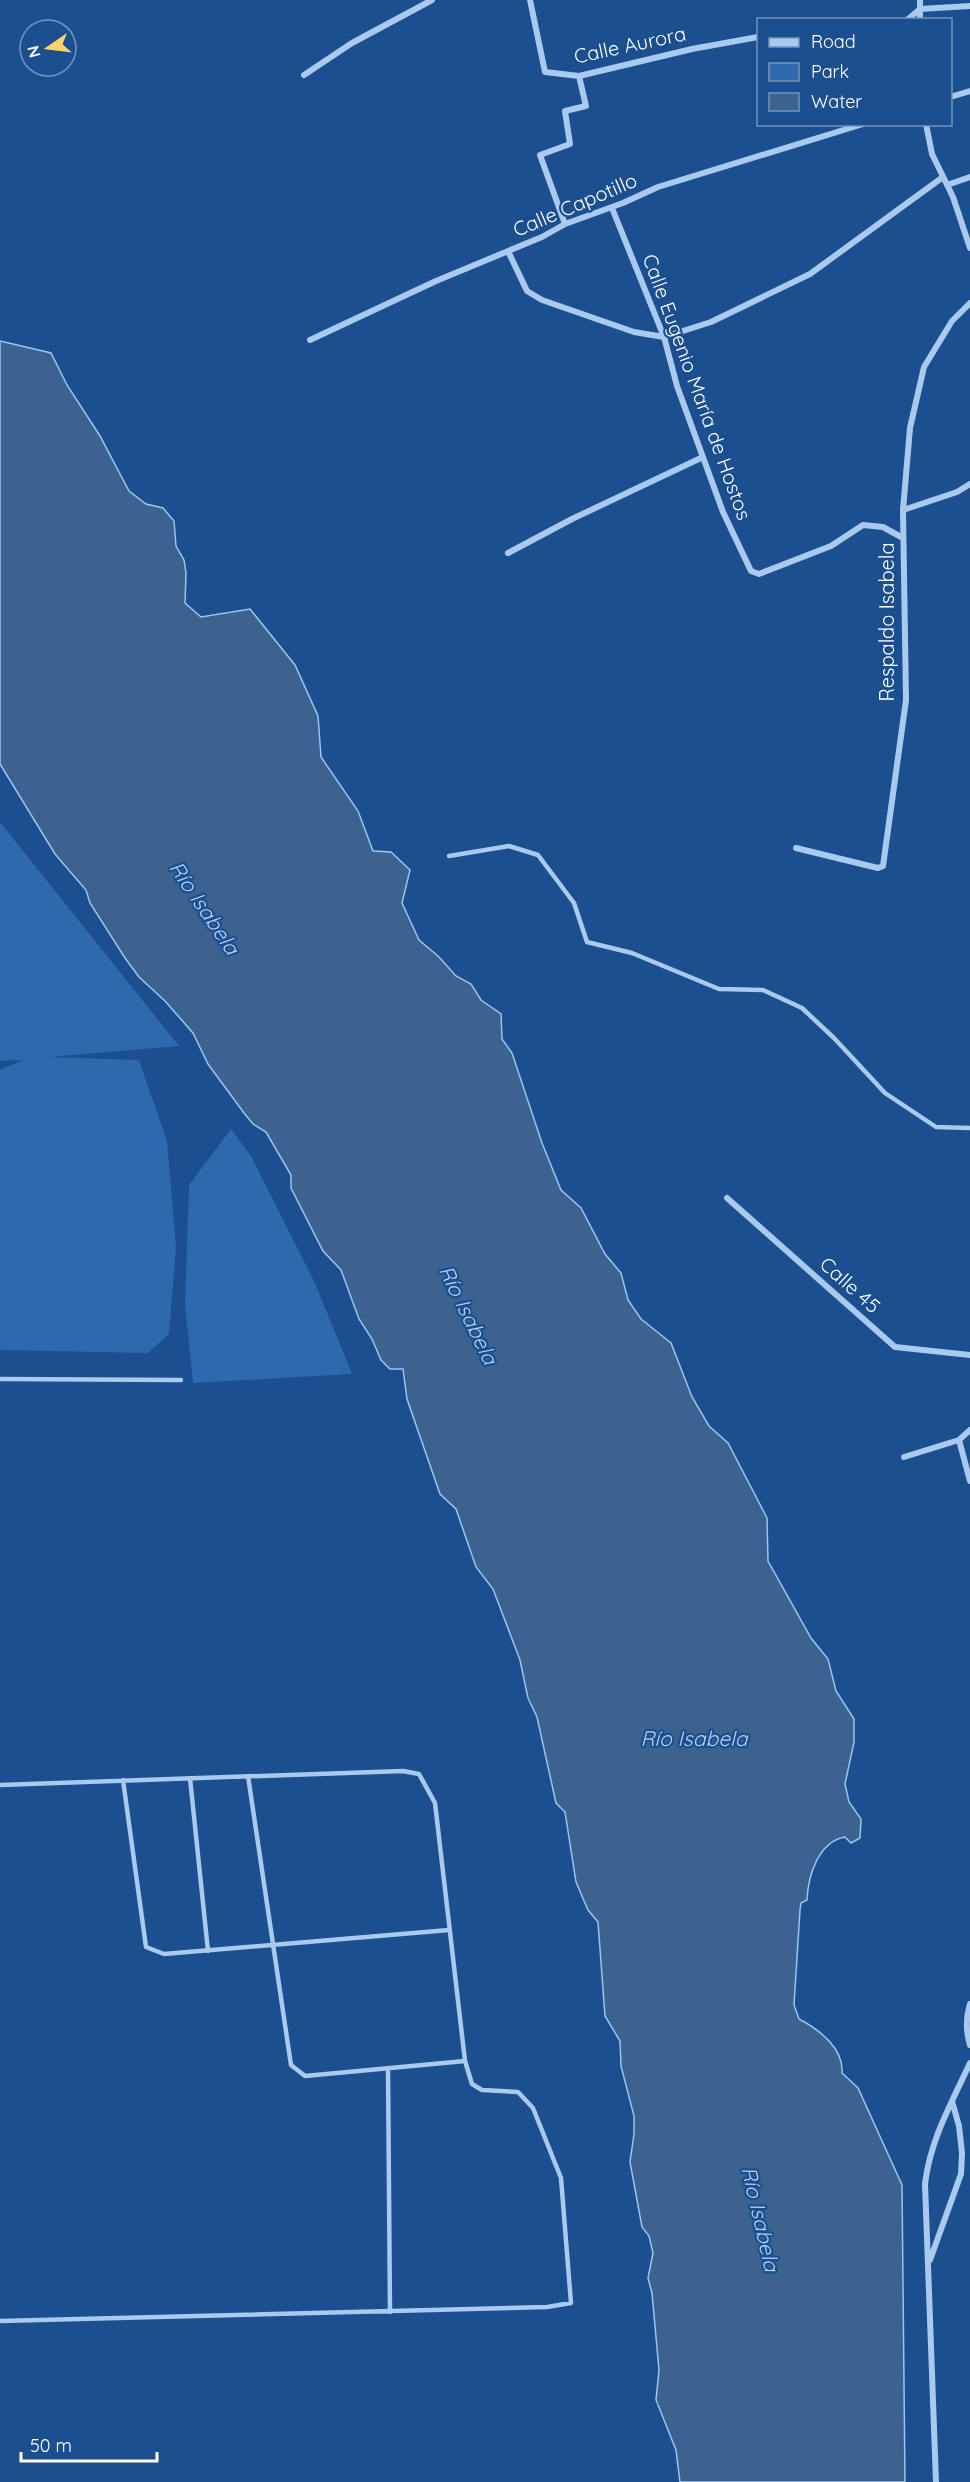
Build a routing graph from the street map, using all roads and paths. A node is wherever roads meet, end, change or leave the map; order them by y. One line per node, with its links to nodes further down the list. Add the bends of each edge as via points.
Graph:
1 (432, 0): 9 (street, via 352,43)
2 (530, 0): 10 (street, Calle Aurora, via 545,72)
3 (920, 0): 5 (street)
4 (970, 6): 5 (street)
5 (920, 9): 6 (street); 7 (street)
6 (909, 18)
7 (920, 18)
8 (757, 37): 10 (street, Calle Aurora)
9 (304, 75)
10 (579, 76): 19 (street, via 586,106 565,111 570,144 540,155)
11 (970, 91): 12 (street)
12 (952, 97)
13 (857, 126): 18 (street, Calle Capotillo, via 658,188)
14 (926, 126): 15 (street, via 932,154)
15 (943, 177): 17 (street); 23 (street, via 810,274 711,322)
16 (970, 177): 17 (street)
17 (947, 185): 20 (street)
18 (612, 208): 19 (street, Calle Capotillo); 23 (street, Calle Eugenio María de Hostos)
19 (565, 224): 21 (street, Calle Capotillo)
20 (970, 248)
21 (508, 251): 23 (street, via 526,291 542,300 633,332); 24 (street, Calle Capotillo)
22 (970, 303): 27 (street, Respaldo Isabela, via 952,321 924,367 910,428)
23 (664, 337): 25 (street, Calle Eugenio María de Hostos, via 677,387)
24 (310, 340)
25 (703, 457): 28 (street, Calle Eugenio María de Hostos, via 723,512 755,574 831,546 863,525 884,527); 29 (street)
26 (970, 484): 27 (street)
27 (903, 510): 28 (street, Respaldo Isabela)
28 (903, 538): 30 (street, Respaldo Isabela, via 906,700 883,866)
29 (508, 553)
30 (796, 848)
31 (449, 856): 32 (lane, via 509,846 538,855 574,903 587,942 632,953 719,989 763,990 802,1008 885,1093 936,1127)
32 (970, 1128)
33 (727, 1198): 34 (street, Calle 45, via 895,1347)
34 (970, 1355)
35 (0, 1379): 36 (lane)
36 (181, 1380)
37 (970, 1430): 38 (street)
38 (958, 1440): 39 (street); 40 (street)
39 (904, 1457)
40 (970, 1481)
41 (248, 1776): 42 (lane); 45 (lane, via 403,1770 419,1774 435,1803); 46 (lane)
42 (190, 1778): 43 (lane); 47 (lane)
43 (123, 1780): 44 (lane); 47 (lane, via 146,1947 164,1954)
44 (0, 1785)
45 (449, 1930): 46 (lane); 50 (lane)
46 (273, 1943): 47 (lane); 52 (lane, via 291,2065 305,2076)
47 (208, 1951)
48 (970, 2004): 49 (street)
49 (970, 2045)
50 (465, 2061): 52 (lane); 55 (lane, via 472,2084 482,2090 518,2092 533,2108 561,2178 571,2303)
51 (970, 2063): 53 (street)
52 (388, 2068): 55 (lane)
53 (952, 2101): 54 (street, via 928,2161); 54 (street, via 959,2126 961,2174)
54 (928, 2266): 57 (street)
55 (390, 2312): 56 (lane)
56 (0, 2321)
57 (936, 2482)

